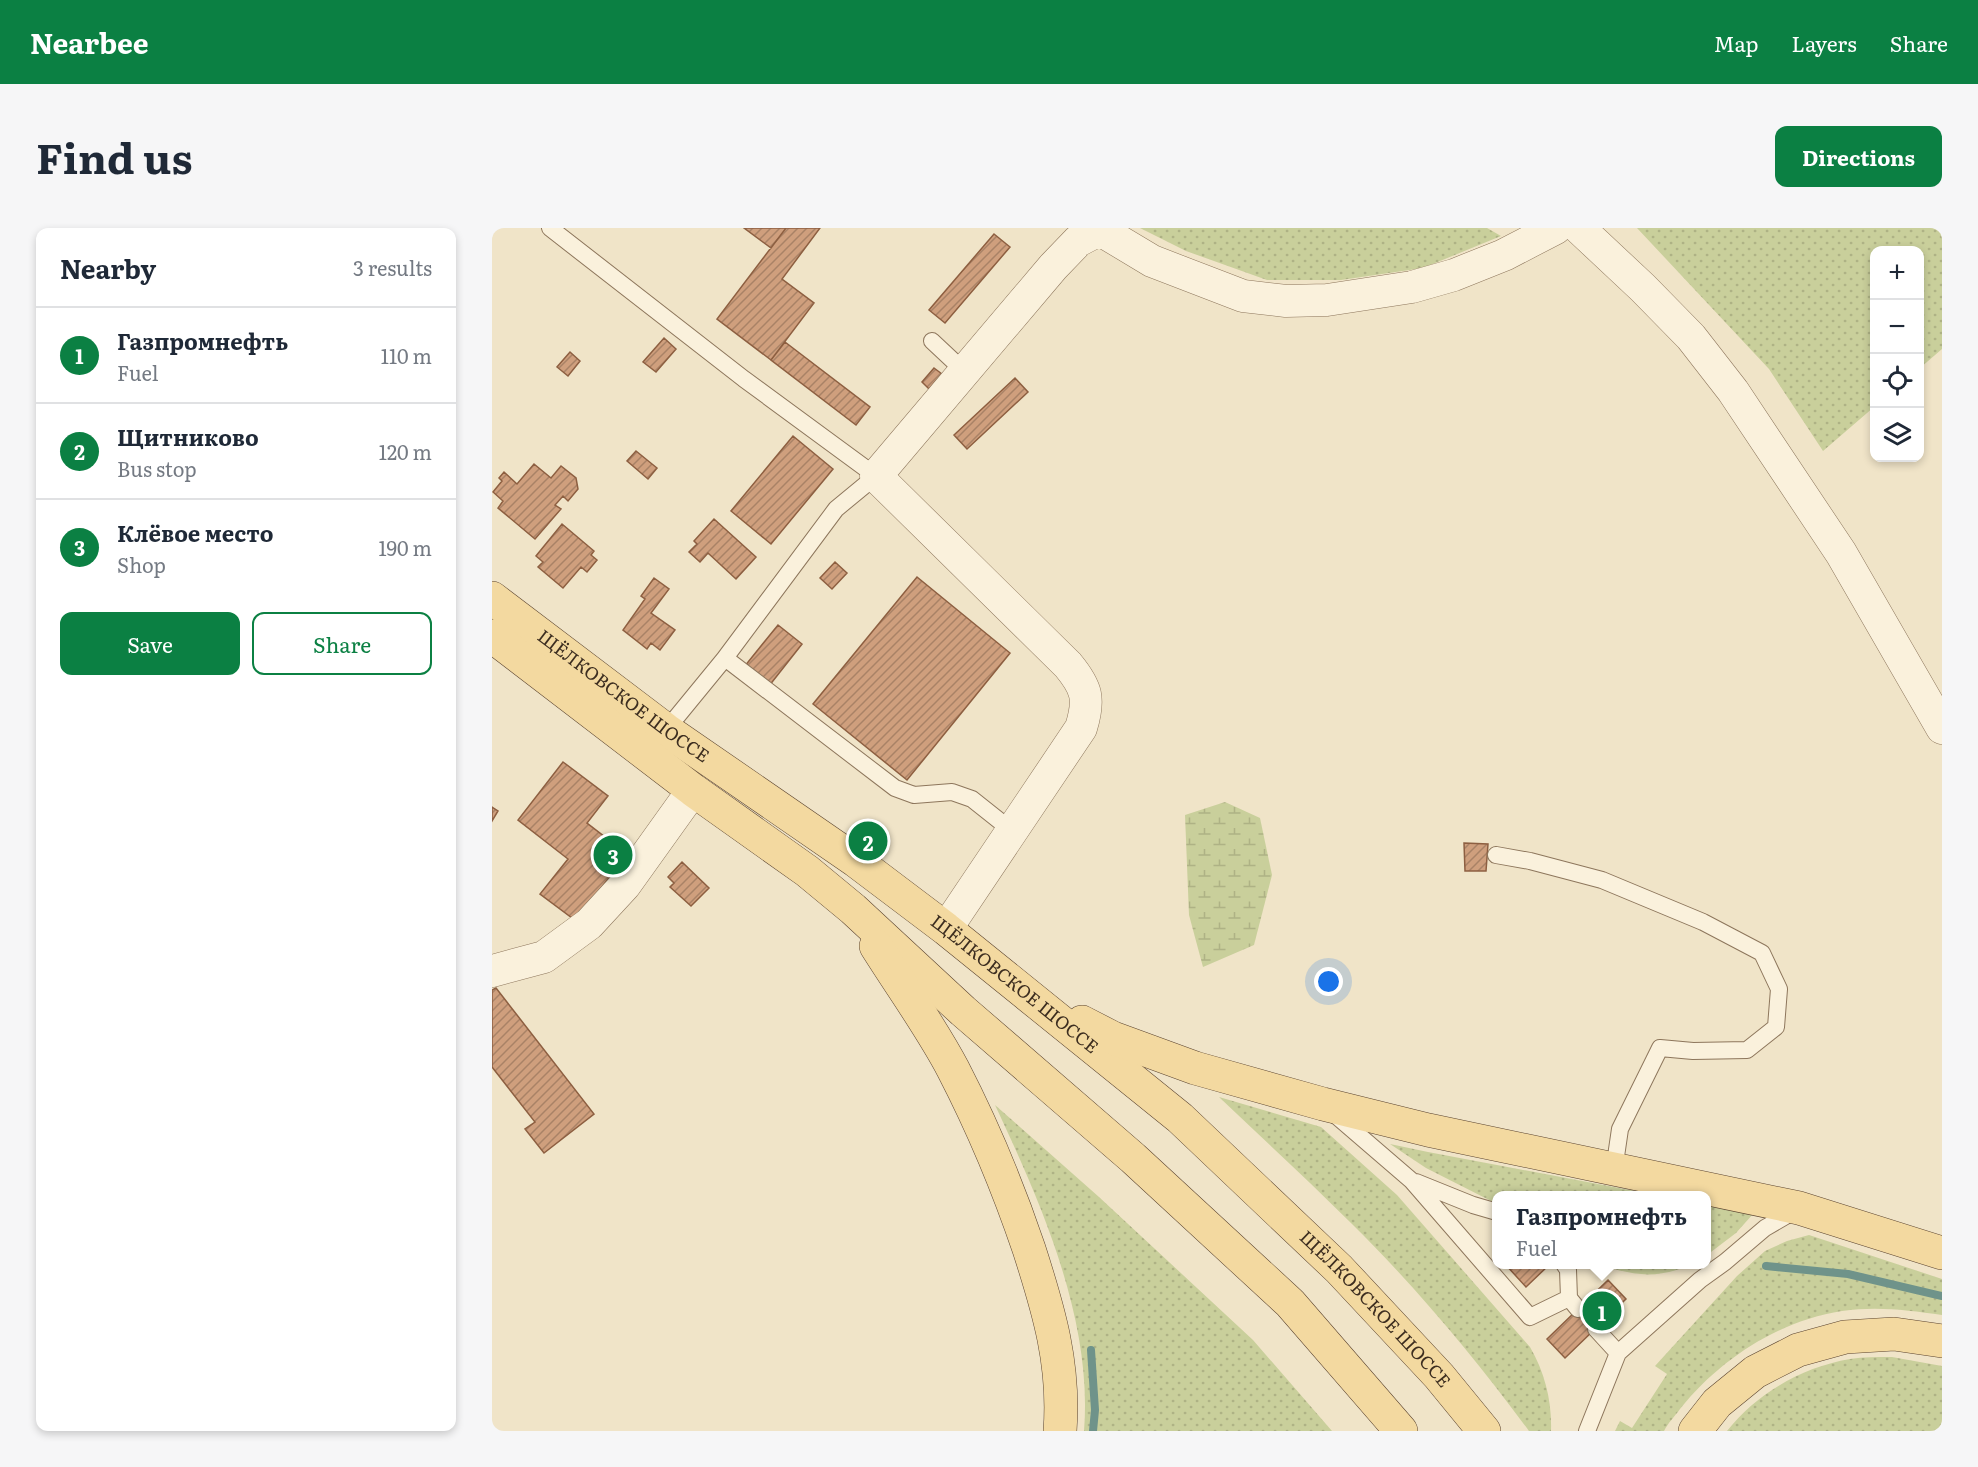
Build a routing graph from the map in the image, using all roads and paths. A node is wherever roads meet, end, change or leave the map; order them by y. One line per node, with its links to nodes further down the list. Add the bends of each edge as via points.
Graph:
1 (550, 228): 7 (lane)
2 (1556, 228): 4 (street, via 1504,255 1412,287 1327,300 1286,301 1243,296 1152,261)
3 (1579, 228): 11 (street, via 1691,337 1733,391 1841,553)
4 (1098, 229): 6 (street, via 1078,241 1053,267)
5 (932, 341): 6 (lane)
6 (964, 371): 7 (street)
7 (876, 476): 10 (lane, via 836,509); 14 (street, via 1068,665 1086,695 1081,728)
8 (492, 598): 12 (main road, ЩЁЛКОВСКОЕ ШОССЕ)
9 (492, 636): 13 (main road, ЩЁЛКОВСКОЕ ШОССЕ)
10 (725, 658): 12 (lane); 14 (lane, via 895,789 914,795 952,792 972,799)
11 (1942, 728)
12 (666, 730): 17 (main road, ЩЁЛКОВСКОЕ ШОССЕ, via 829,841)
13 (693, 790): 16 (main road, ЩЁЛКОВСКОЕ ШОССЕ, via 807,871); 18 (street, via 625,885 589,924 544,957)
14 (1011, 830): 17 (street)
15 (1496, 855): 21 (lane, via 1602,880 1702,922 1762,953 1779,988 1776,1027 1747,1050 1660,1048 1620,1129)
16 (853, 909): 30 (main road, via 952,1068 1010,1192 1046,1299 1059,1354); 31 (main road, ЩЁЛКОВСКОЕ ШОССЕ, via 1290,1303)
17 (946, 929): 19 (main road, ЩЁЛКОВСКОЕ ШОССЕ)
18 (492, 971)
19 (1026, 993): 20 (main road, via 1113,1038 1184,1065); 32 (main road, ЩЁЛКОВСКОЕ ШОССЕ, via 1180,1118 1330,1261 1439,1376)
20 (1323, 1104): 21 (main road); 22 (lane)
21 (1614, 1170): 23 (main road)
22 (1412, 1181): 24 (lane); 26 (lane, via 1530,1317 1574,1303)
23 (1799, 1208): 25 (main road); 29 (lane, via 1765,1228 1700,1280)
24 (1492, 1211)
25 (1942, 1253)
26 (1567, 1269)
27 (1596, 1329): 29 (lane)
28 (1942, 1341): 34 (main road, via 1894,1334 1845,1337 1798,1350 1755,1372 1717,1403)
29 (1618, 1353): 33 (lane)
30 (1060, 1431)
31 (1401, 1431)
32 (1484, 1431)
33 (1587, 1431)
34 (1695, 1431)

